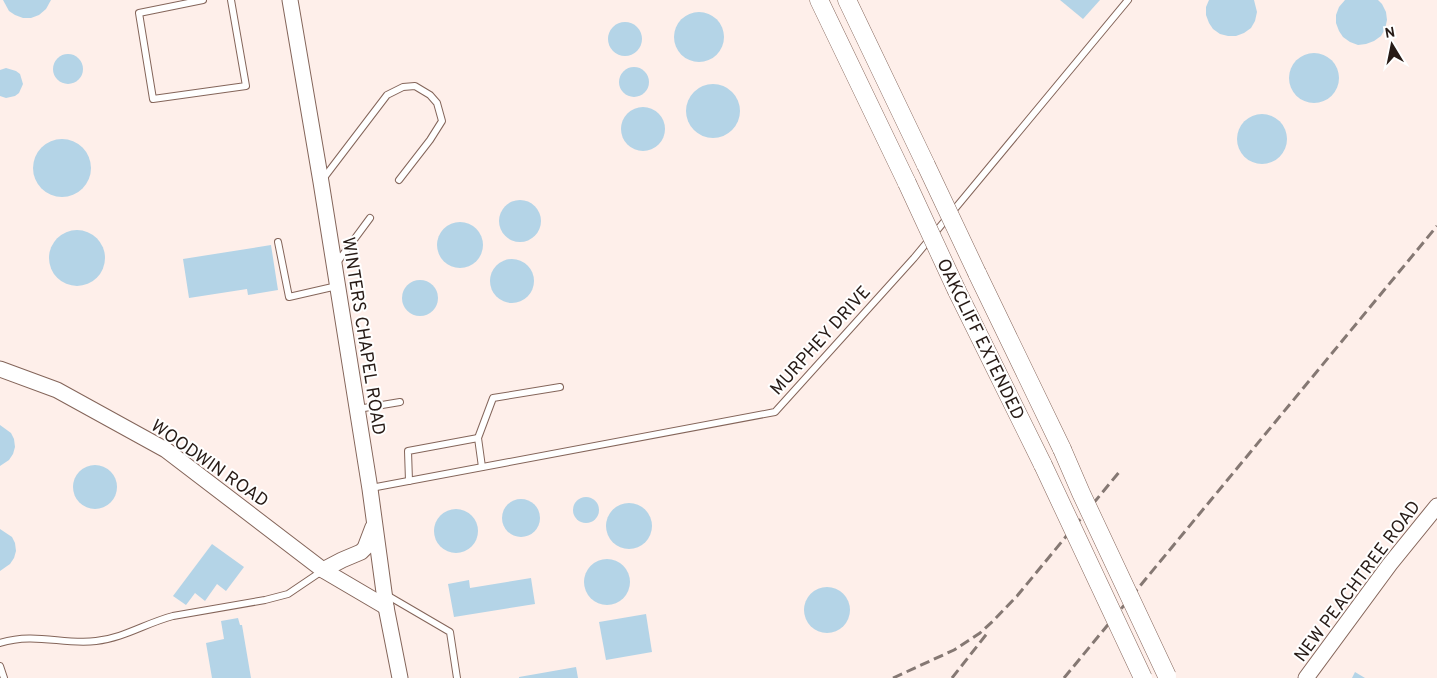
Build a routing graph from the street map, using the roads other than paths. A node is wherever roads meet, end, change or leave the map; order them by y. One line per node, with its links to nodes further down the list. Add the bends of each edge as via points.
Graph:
1 (203, 0): 2 (lane, via 139,13 152,99 246,86)
2 (231, 0)
3 (290, 0): 8 (street, WINTERS CHAPEL ROAD)
4 (819, 0): 31 (main road, OAKCLIFF EXTENDED, bridge)
5 (847, 0): 27 (main road, OAKCLIFF EXTENDED, bridge, via 1062,448)
6 (1128, 0): 18 (lane, MURPHEY DRIVE, via 914,258 775,412)
7 (399, 180): 8 (lane, via 442,121 437,103 415,86 387,95)
8 (321, 182): 11 (street, WINTERS CHAPEL ROAD)
9 (370, 218): 11 (lane)
10 (278, 242): 12 (lane, via 289,297)
11 (334, 267): 12 (street, WINTERS CHAPEL ROAD)
12 (337, 286): 16 (street, WINTERS CHAPEL ROAD)
13 (0, 369): 23 (street, WOODWIN ROAD, via 57,390 166,450)
14 (560, 387): 17 (lane, via 493,398)
15 (400, 402): 16 (lane)
16 (357, 410): 20 (street, WINTERS CHAPEL ROAD)
17 (478, 438): 18 (lane); 19 (lane, via 408,452)
18 (482, 467): 19 (lane, MURPHEY DRIVE)
19 (409, 481): 20 (lane, MURPHEY DRIVE)
20 (370, 489): 22 (street, WINTERS CHAPEL ROAD)
21 (1437, 506): 32 (street, NEW PEACHTREE ROAD)
22 (374, 524): 23 (street, via 361,552); 24 (street, WINTERS CHAPEL ROAD)
23 (323, 570): 24 (street, WOODWIN ROAD); 25 (lane, via 288,594 160,619 120,637 95,642 38,638)
24 (385, 600): 29 (street, WINTERS CHAPEL ROAD); 30 (lane, via 450,632)
25 (0, 643)
26 (0, 666): 28 (lane)
27 (1167, 677)
28 (4, 678)
29 (400, 678)
30 (457, 678)
31 (1143, 678)
32 (1306, 678)

